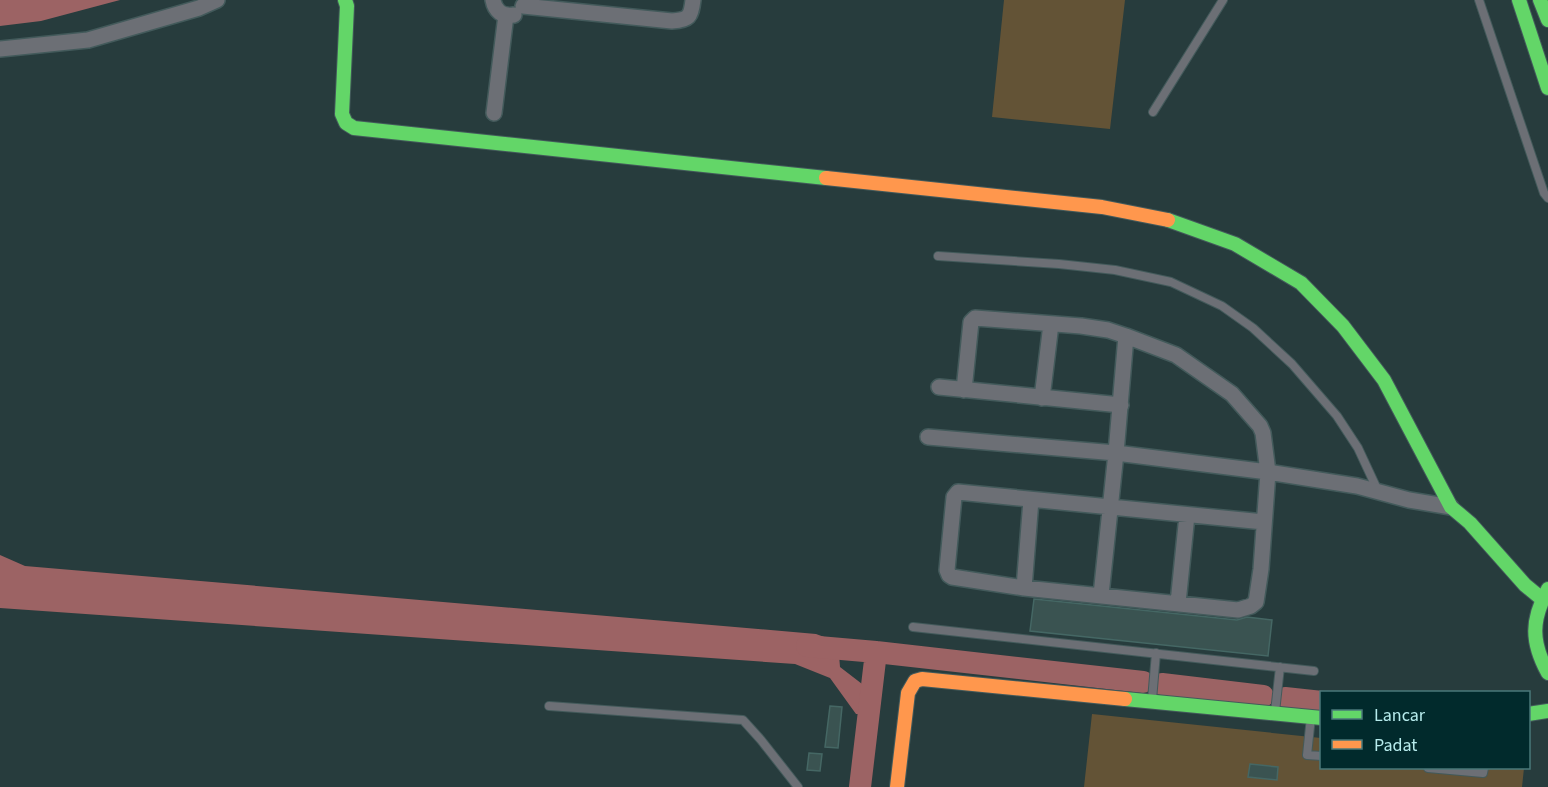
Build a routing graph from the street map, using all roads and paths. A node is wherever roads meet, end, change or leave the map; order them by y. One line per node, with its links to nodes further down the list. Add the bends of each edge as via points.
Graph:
1 (217, 0): 12 (street, via 88,40)
2 (345, 0): 31 (street, via 342,114 354,128 1102,207 1167,219 1235,244 1301,283 1343,326 1384,380)
3 (493, 0): 10 (street, via 496,10)
4 (693, 0): 9 (street, via 688,18 672,21)
5 (1222, 0): 15 (lane)
6 (1479, 0): 17 (lane)
7 (1519, 0): 13 (street)
8 (1540, 0): 11 (street)
9 (524, 3): 10 (street, via 516,14)
10 (506, 15): 16 (street)
11 (1548, 20)
12 (0, 49)
13 (1544, 59): 14 (street)
14 (1548, 88)
15 (1153, 112)
16 (494, 114)
17 (1548, 198)
18 (938, 256): 28 (lane, via 1116,270 1171,282 1222,306 1292,364 1336,416 1358,448)
19 (1051, 324): 20 (street, via 1108,330); 22 (street, via 973,319); 23 (street)
20 (1126, 336): 24 (street); 27 (street, via 1176,355 1232,394 1263,433)
21 (939, 387): 22 (street)
22 (964, 390): 23 (street)
23 (1042, 398): 24 (street)
24 (1121, 405): 26 (street)
25 (928, 437): 26 (street)
26 (1116, 453): 27 (street); 30 (street)
27 (1268, 472): 28 (street); 33 (street)
28 (1378, 491): 31 (street)
29 (1031, 500): 30 (street); 34 (street); 34 (street, via 958,492 947,570 952,577)
30 (1111, 507): 32 (street); 36 (street)
31 (1450, 507): 35 (street, via 1470,523 1525,585)
32 (1187, 515): 33 (street); 37 (street)
33 (1264, 522): 37 (street, via 1256,602 1238,610)
34 (1024, 588): 36 (street)
35 (1545, 594): 42 (street, via 1535,620 1535,642)
36 (1101, 595): 37 (street)
37 (1178, 603)
38 (913, 627): 39 (lane)
39 (1156, 653): 40 (lane); 43 (lane)
40 (1280, 667): 41 (lane); 46 (lane)
41 (1314, 671)
42 (1548, 673)
43 (1152, 701): 46 (street); 53 (street, via 915,681 908,693)
44 (549, 706): 52 (lane, via 743,720)
45 (1548, 711): 47 (street)
46 (1274, 713): 48 (street)
47 (1530, 714)
48 (1316, 718): 49 (lane, via 1307,754)
49 (1320, 756)
50 (1439, 769): 51 (lane, via 1483,773)
51 (1484, 769)
52 (798, 787)
53 (897, 787)

